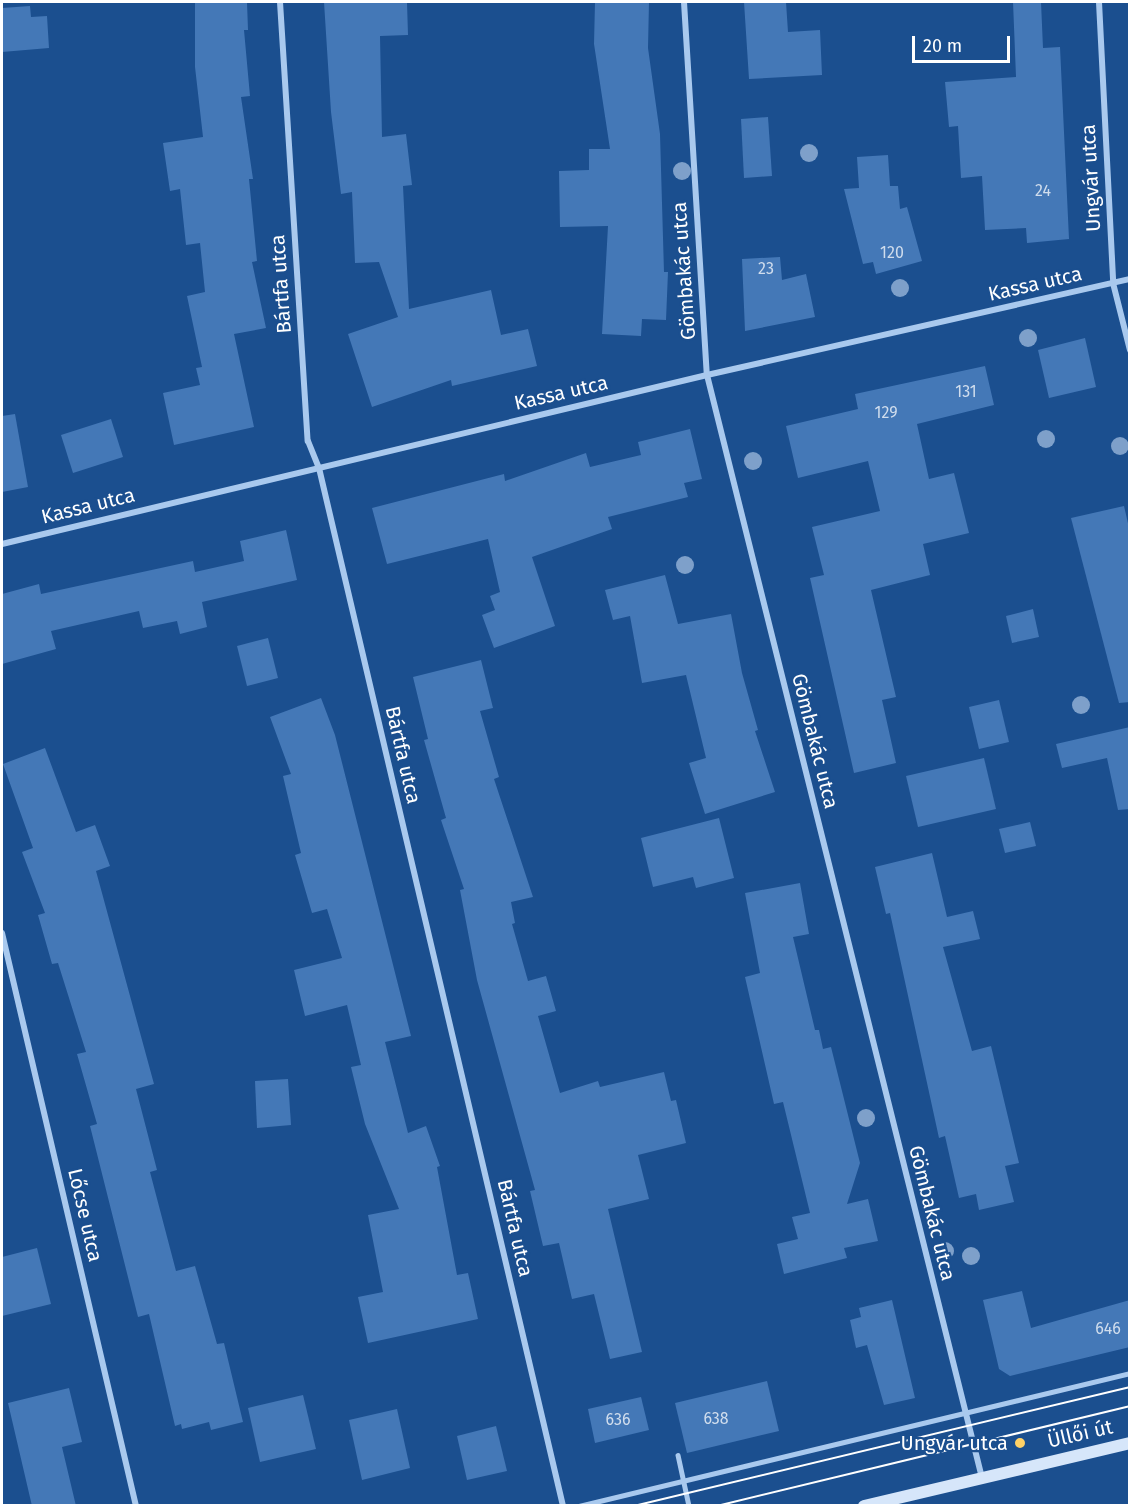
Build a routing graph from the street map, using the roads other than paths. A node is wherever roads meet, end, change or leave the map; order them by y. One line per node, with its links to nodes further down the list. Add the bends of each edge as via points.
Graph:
1 (280, 2): 8 (street, Bártfa utca, via 308,441)
2 (684, 2): 7 (street, Gömbakác utca)
3 (1099, 2): 5 (street, Ungvár utca)
4 (1130, 279): 5 (street, Kassa utca)
5 (1113, 284): 6 (street, Ungvár utca); 7 (street, Kassa utca)
6 (1130, 350)
7 (707, 375): 8 (street, Kassa utca); 12 (street, Gömbakác utca)
8 (319, 468): 9 (street, Kassa utca); 18 (street, Bártfa utca)
9 (2, 544)
10 (2, 933): 17 (street, Lőcse utca)
11 (1130, 1373): 12 (lane)
12 (965, 1410): 15 (street, Gömbakác utca); 16 (lane)
13 (1130, 1443): 15 (main road, Üllői út)
14 (678, 1455): 16 (lane)
15 (982, 1478): 21 (main road, Üllői út)
16 (683, 1480): 19 (lane); 20 (lane)
17 (136, 1506)
18 (563, 1506)
19 (579, 1506)
20 (689, 1506)
21 (864, 1506)

